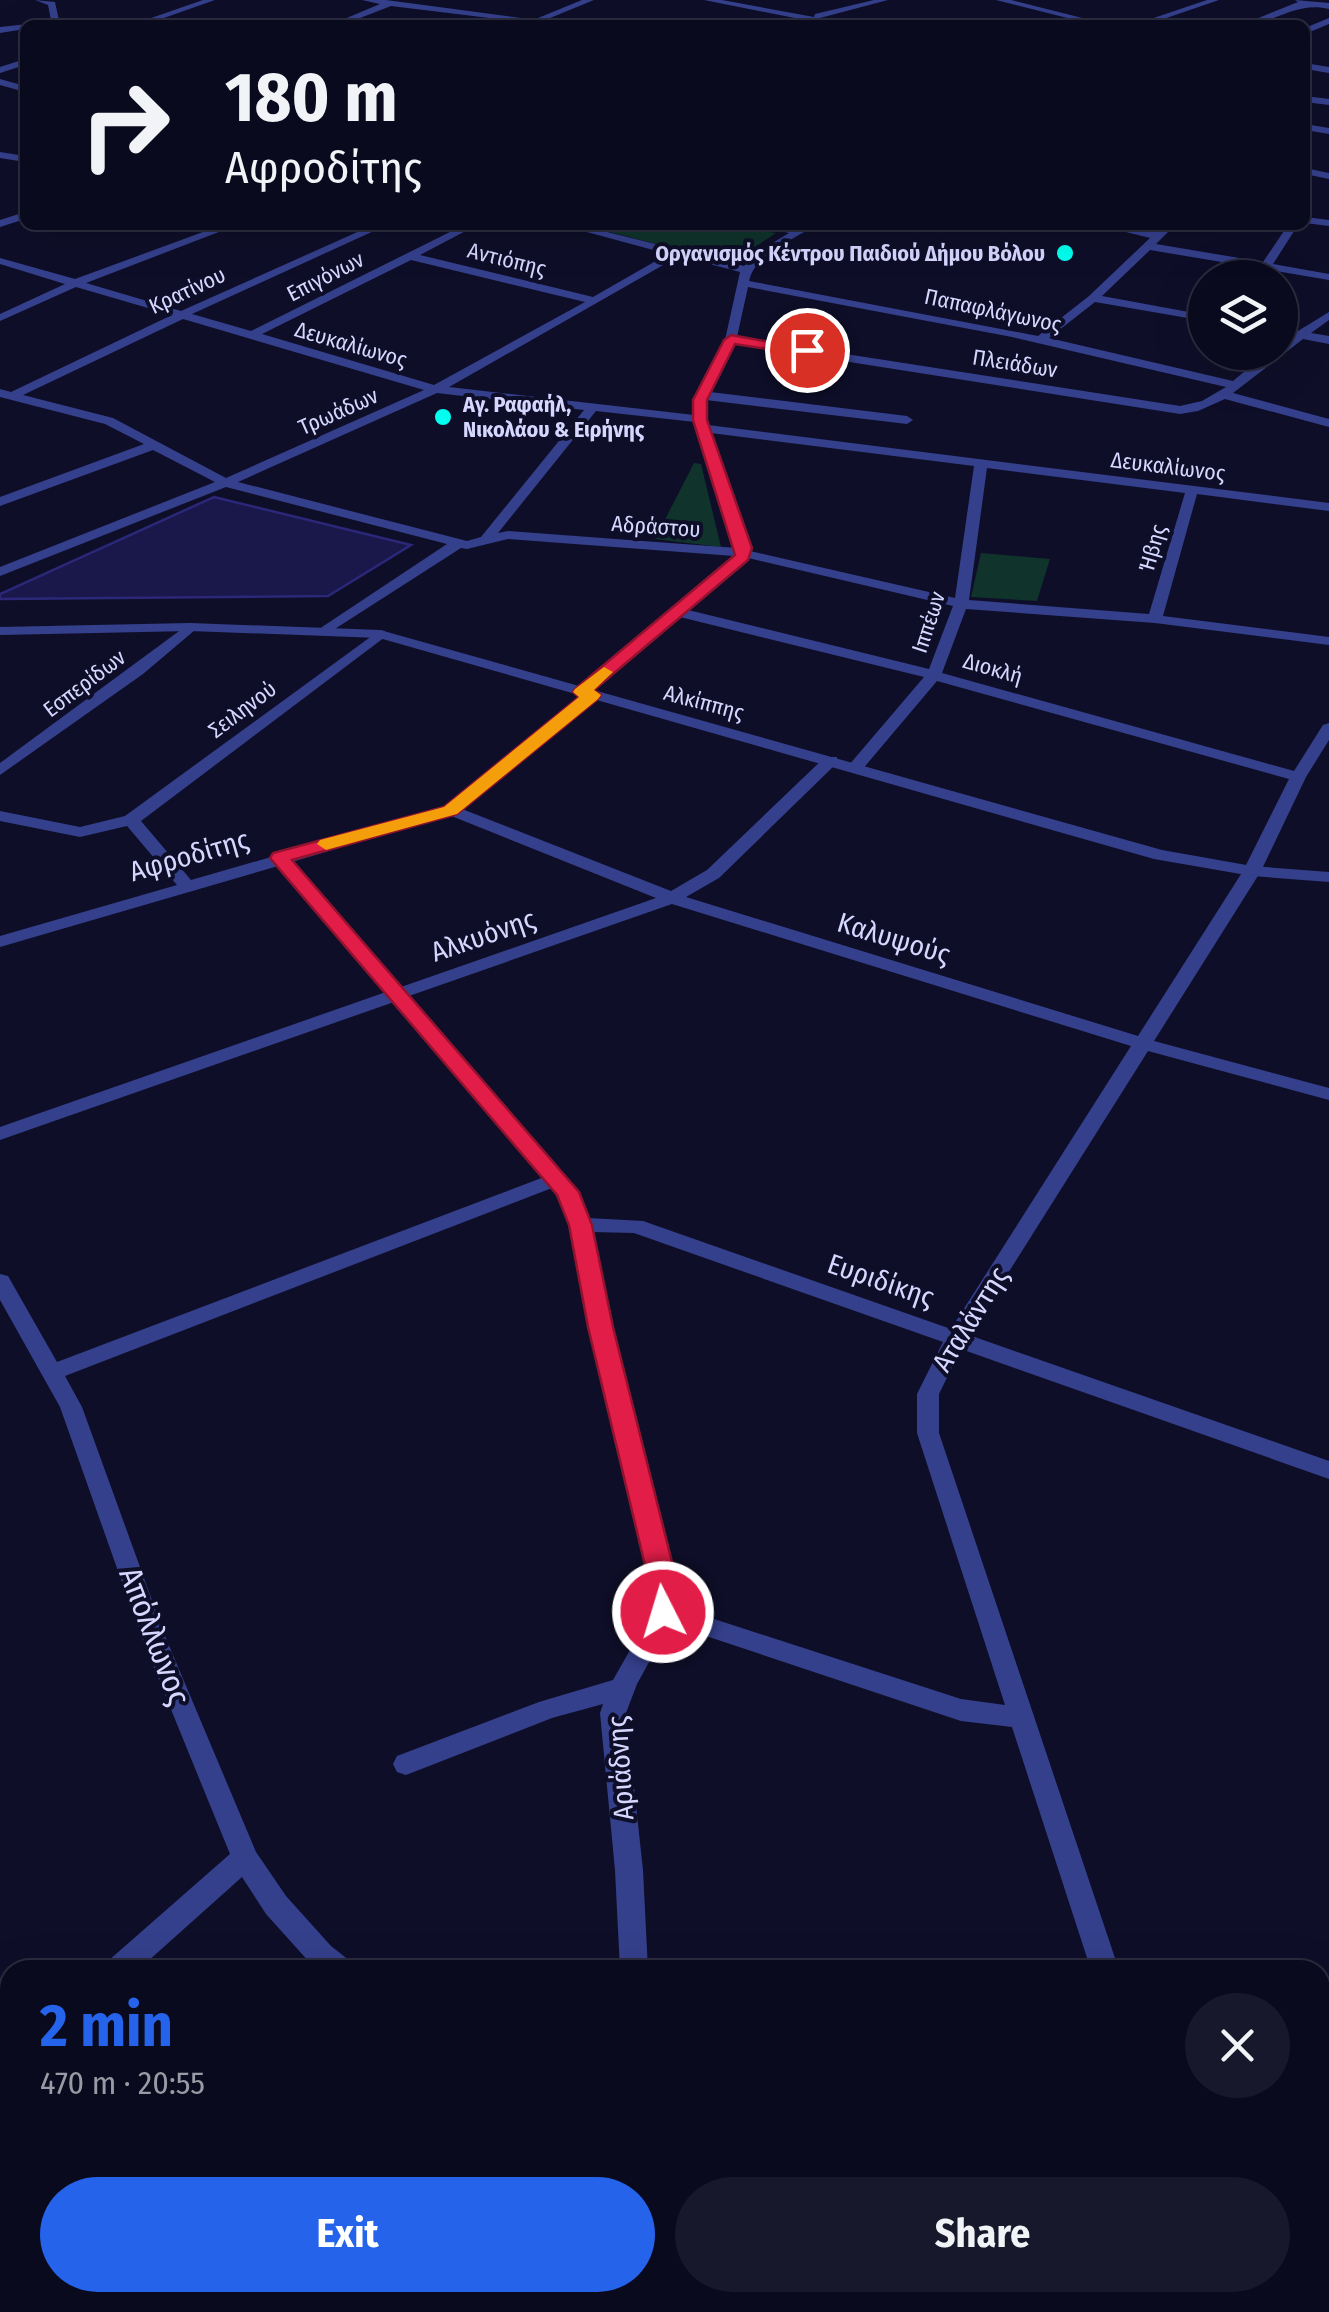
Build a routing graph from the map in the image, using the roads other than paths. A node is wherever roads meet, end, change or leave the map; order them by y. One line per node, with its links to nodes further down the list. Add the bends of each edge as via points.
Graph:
1 (38, 0): 15 (street, via 52,4)
2 (211, 0): 16 (street)
3 (366, 0): 11 (street)
4 (455, 0): 13 (street)
5 (590, 0): 19 (street)
6 (708, 0): 14 (street)
7 (884, 0): 14 (street)
8 (1000, 0): 22 (street)
9 (1215, 0): 23 (street)
10 (1303, 1): 12 (street); 24 (street)
11 (390, 4): 13 (street); 17 (street)
12 (1329, 6)
13 (436, 10): 18 (street)
14 (808, 18): 20 (street); 21 (street)
15 (55, 20)
16 (150, 20)
17 (347, 20)
18 (508, 20)
19 (538, 20)
20 (801, 20)
21 (818, 20)
22 (1085, 20)
23 (1153, 20)
24 (1257, 20)
25 (219, 230): 43 (street)
26 (371, 230): 48 (street, Κρατίνου)
27 (462, 230): 36 (street, Επιγόνων)
28 (585, 230): 35 (street, Παπαφλάγωνος)
29 (801, 230): 41 (street, via 754,260)
30 (1129, 230): 33 (street)
31 (1165, 230): 33 (street)
32 (1289, 230): 38 (street)
33 (1158, 236): 34 (street)
34 (1147, 246): 37 (street); 44 (street)
35 (677, 254): 41 (street, Παπαφλάγωνος); 45 (street, Τρωάδων)
36 (410, 256): 45 (street, Αντιόπης); 51 (street, Επιγόνων)
37 (1230, 260)
38 (1270, 260)
39 (0, 261): 43 (street, Δευκαλίωνος)
40 (1298, 272): 42 (street)
41 (744, 277): 52 (street, Παπαφλάγωνος); 53 (street)
42 (1329, 277)
43 (74, 284): 48 (street, Δευκαλίωνος); 49 (street)
44 (1093, 298): 46 (street); 52 (street)
45 (594, 301): 56 (street, Τρωάδων)
46 (1188, 315)
47 (1329, 315): 50 (street, Πλειάδων)
48 (179, 316): 51 (street, Δευκαλίωνος); 58 (street, Κρατίνου)
49 (0, 318)
50 (1299, 335): 54 (street)
51 (250, 336): 56 (street, Δευκαλίωνος)
52 (1040, 339): 57 (street, Παπαφλάγωνος)
53 (731, 340): 57 (street, Πλειάδων, via 1180,410); 59 (street)
54 (1329, 340)
55 (1253, 370): 57 (street, Πλειάδων)
56 (436, 388): 60 (street, Δευκαλίωνος); 68 (street, Τρωάδων)
57 (1227, 390): 63 (street, Παπαφλάγωνος)
58 (6, 395): 65 (street, Αδράστου, via 93,415)
59 (702, 395): 61 (street); 64 (street)
60 (593, 407): 64 (street, Δευκαλίωνος); 72 (street)
61 (868, 415): 62 (street); 66 (street)
62 (907, 420)
63 (1329, 423)
64 (702, 424): 66 (street, Δευκαλίωνος); 74 (street)
65 (154, 445): 68 (street, Αδράστου); 70 (street)
66 (848, 446): 67 (street, Δευκαλίωνος)
67 (982, 462): 69 (street, Δευκαλίωνος); 76 (street, Ιππέων)
68 (226, 482): 73 (street, Αδράστου); 75 (street, Τρωάδων)
69 (1192, 490): 71 (street, Δευκαλίωνος); 78 (street, Ήβης)
70 (0, 502)
71 (1329, 506)
72 (488, 537): 73 (street, Αδράστου); 74 (street, Αδράστου)
73 (458, 543): 80 (street)
74 (743, 553): 76 (street, Αδράστου); 77 (street, Αφροδίτης)
75 (0, 572)
76 (960, 604): 78 (street, Αδράστου); 84 (street, Ιππέων)
77 (675, 611): 84 (street, Διοκλή); 85 (street, Αφροδίτης)
78 (1154, 619): 83 (street, Αδράστου)
79 (190, 627): 80 (street, Αλκίππης); 81 (street, Αλκίππης); 89 (street, Εσπερίδων)
80 (327, 630): 82 (street, Αλκίππης)
81 (0, 631)
82 (380, 634): 85 (street, Αλκίππης); 93 (street, Σειληνού)
83 (1329, 641)
84 (934, 675): 88 (street, Ιππέων); 90 (street, Διοκλή)
85 (587, 694): 87 (street, Αλκίππης); 91 (street, Αφροδίτης)
86 (1329, 728): 90 (street, Αταλάντης)
87 (830, 760): 88 (street, Αλκίππης); 98 (street, Αλκυόνης, via 713,874)
88 (855, 768): 95 (street, Αλκίππης, via 1160,855)
89 (0, 770)
90 (1298, 776): 95 (street, Αταλάντης)
91 (450, 810): 94 (street, Αφροδίτης); 98 (street, Καλυψούς)
92 (0, 816): 93 (street, via 80,832)
93 (131, 820): 97 (street)
94 (280, 858): 97 (street, Αφροδίτης); 100 (street)
95 (1252, 871): 96 (street, Αλκίππης); 101 (street, Αταλάντης)
96 (1329, 877)
97 (186, 885): 99 (street, Αφροδίτης)
98 (672, 898): 100 (street, Αλκυόνης); 101 (street, Καλυψούς)
99 (0, 942)
100 (397, 994): 103 (street, Αλκυόνης); 104 (street)
101 (1144, 1044): 102 (street, Καλυψούς); 107 (street, Αταλάντης)
102 (1329, 1094)
103 (0, 1134)
104 (557, 1179): 105 (street); 108 (street)
105 (580, 1225): 107 (street, Ευριδίκης, via 636,1226); 110 (street, via 663,1582)
106 (0, 1281): 108 (street, Απόλλωνος)
107 (956, 1338): 109 (street, Ευριδίκης); 112 (street, Αταλάντης, via 928,1386 928,1433)
108 (54, 1372): 114 (street, Απόλλωνος)
109 (1329, 1470)
110 (663, 1612): 111 (street, Αριάδνης, via 656,1635); 112 (street, via 961,1710)
111 (618, 1689): 113 (street); 117 (street, Αριάδνης, via 613,1713)
112 (1021, 1718): 118 (street, Αταλάντης)
113 (406, 1764)
114 (244, 1858): 115 (street); 116 (street, Απόλλωνος)
115 (129, 1960)
116 (327, 1960)
117 (634, 1960)
118 (1102, 1960)

